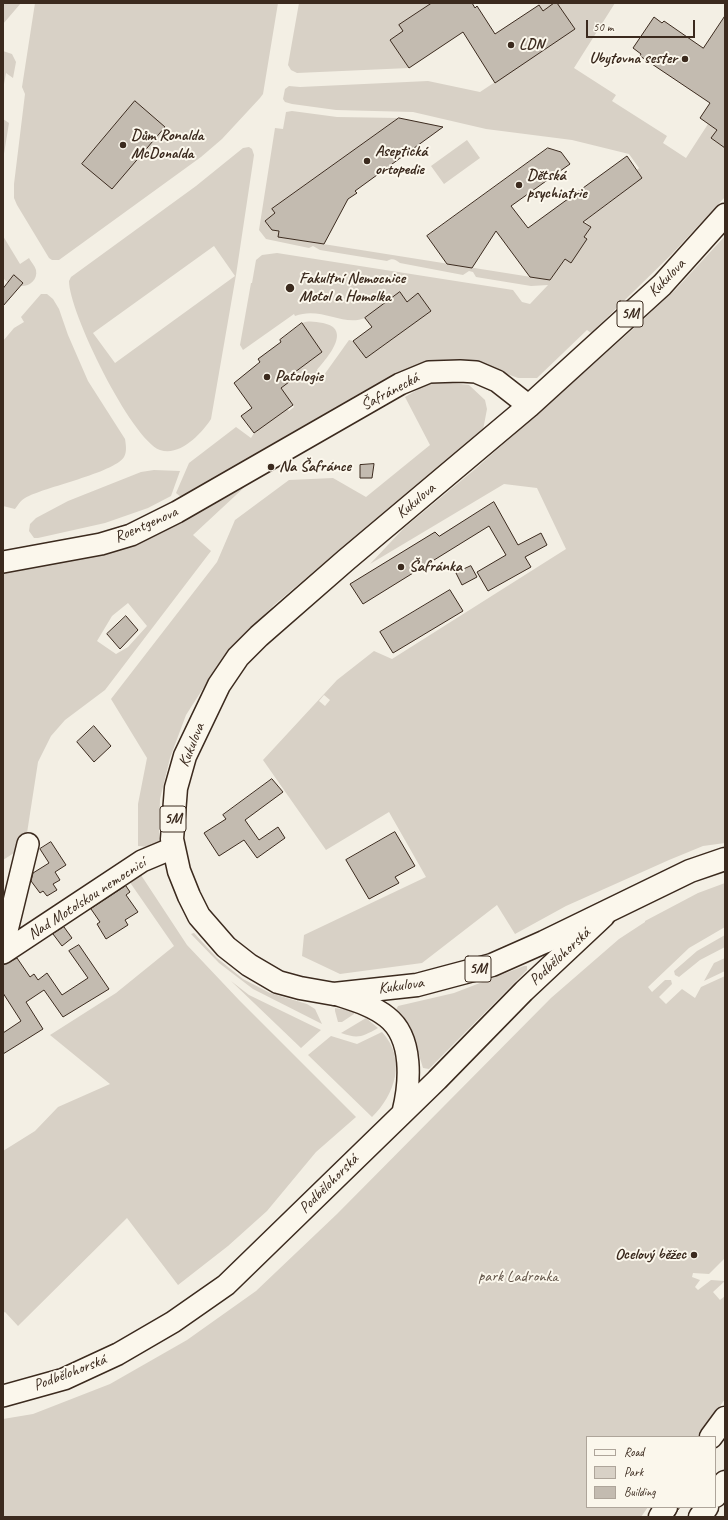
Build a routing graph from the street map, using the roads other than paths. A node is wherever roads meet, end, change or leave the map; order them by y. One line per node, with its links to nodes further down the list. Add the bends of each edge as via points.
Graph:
1 (725, 215): 2 (main road, Kukulova / 5M, via 662,285)
2 (529, 406): 3 (street, Šafránecká, via 490,377 476,372 428,372 400,384); 6 (main road, Kukulova / 5M, via 346,560 259,636 238,658 219,684 185,756 176,788)
3 (277, 456): 4 (street, Roentgenova, via 131,535 94,546)
4 (3, 562)
5 (28, 844): 9 (street)
6 (173, 848): 10 (street, Nad Motolskou nemocnicí, via 142,861); 11 (main road, Kukulova / 5M, via 188,896 199,916 226,947 249,965 278,982)
7 (725, 859): 8 (main road, Kukulova / 5M, via 690,871)
8 (612, 908): 11 (main road, Kukulova / 5M, via 492,965 416,985); 12 (street, Podbělohorská)
9 (3, 947)
10 (3, 953)
11 (334, 994): 12 (street, via 364,1003 388,1018 402,1038 408,1062 409,1088)
12 (404, 1112): 13 (street, Podbělohorská, via 226,1285 173,1322 118,1354 64,1379)
13 (3, 1396)
14 (725, 1418): 15 (main road)
15 (712, 1436)
16 (725, 1482): 17 (main road)
17 (716, 1495)
18 (665, 1508): 20 (main road)
19 (706, 1508): 21 (main road)
20 (660, 1517)
21 (700, 1517)

